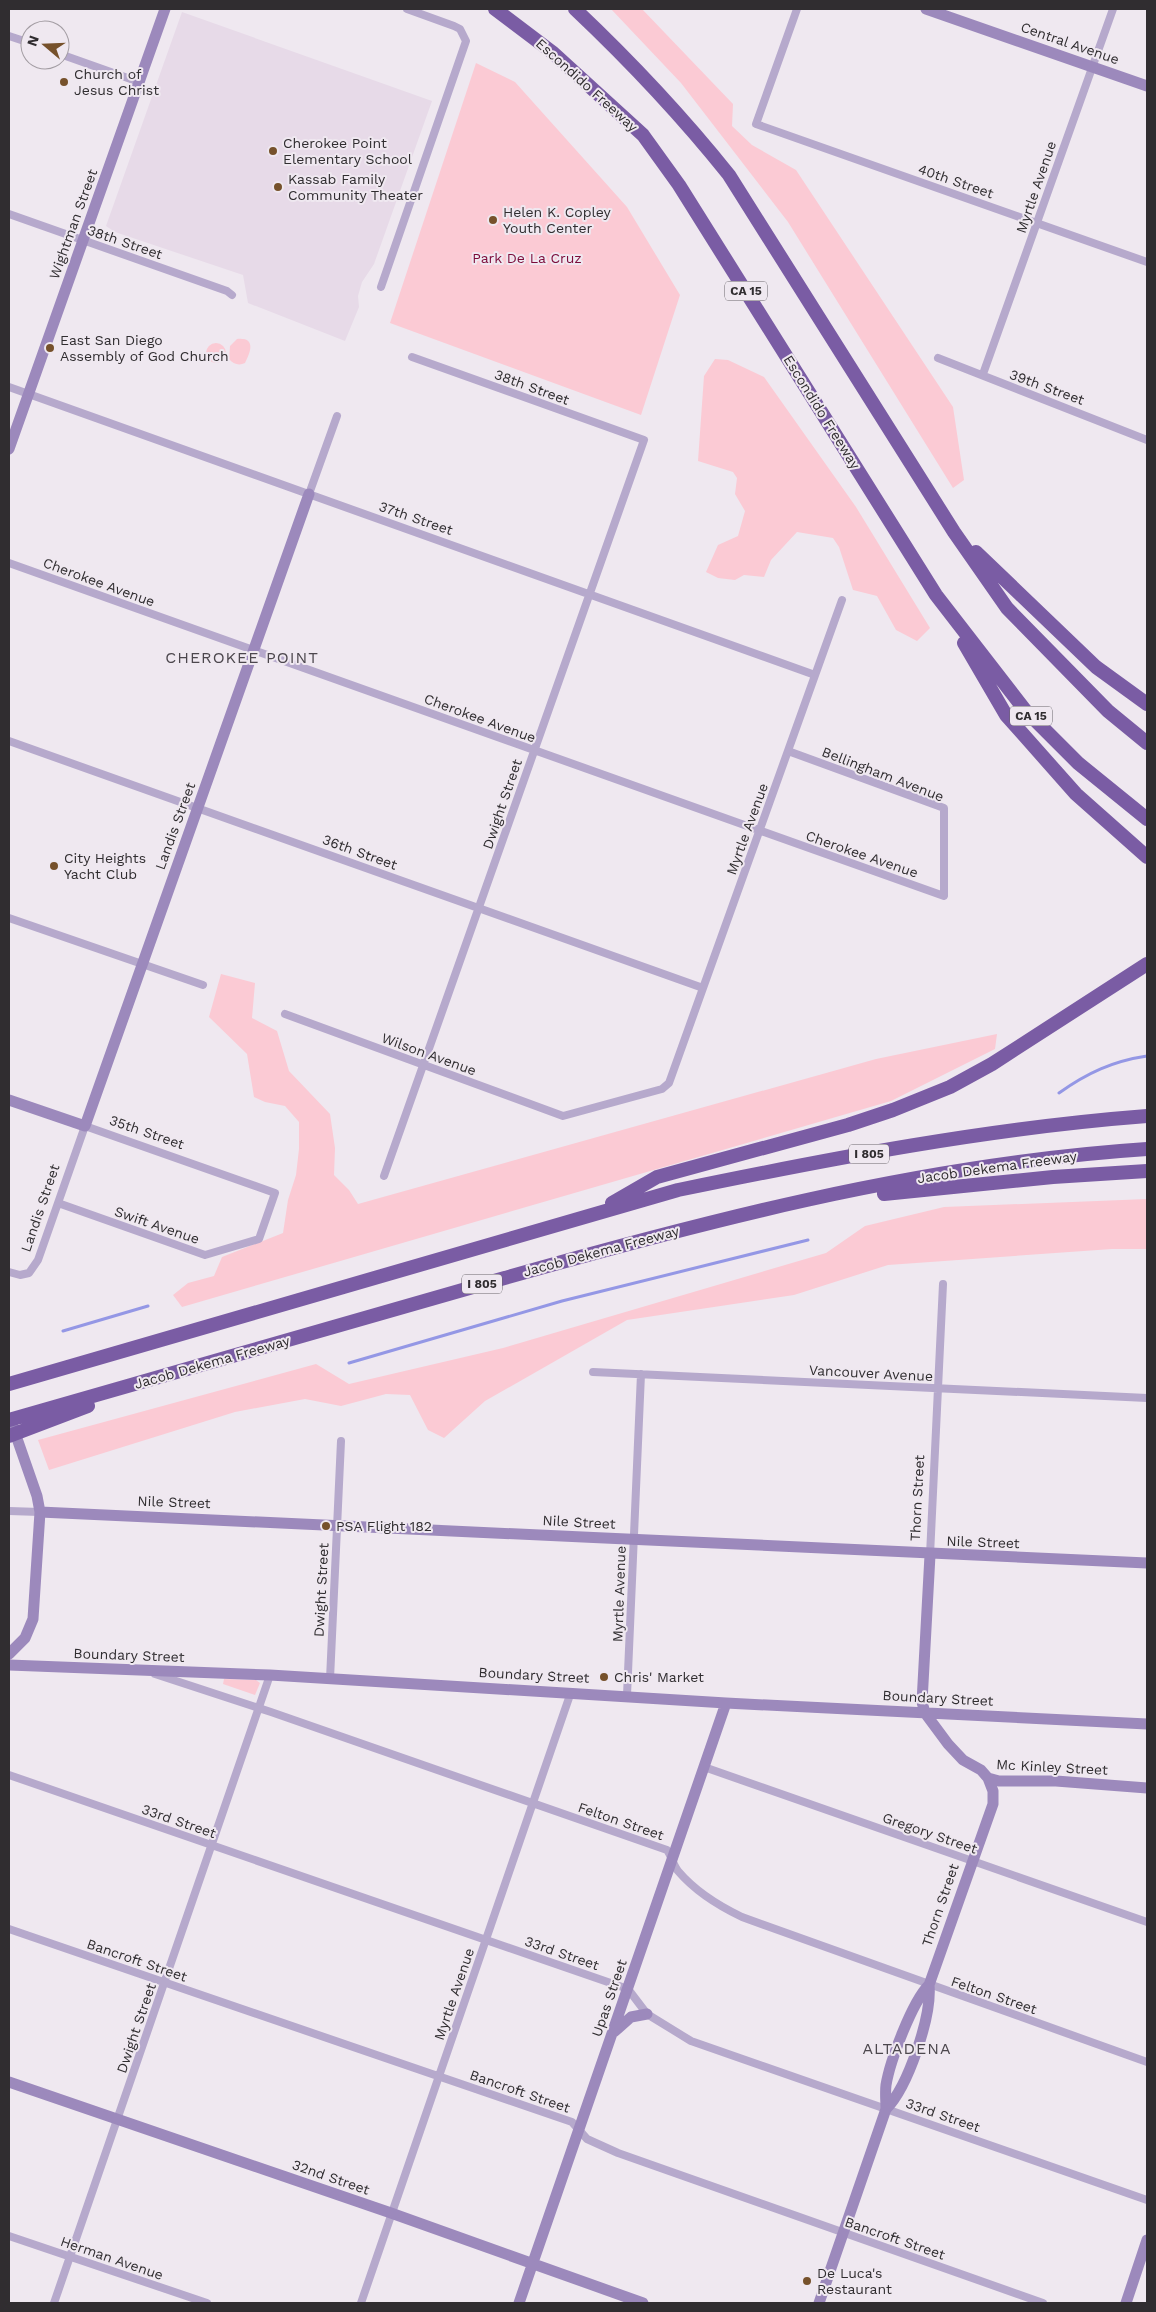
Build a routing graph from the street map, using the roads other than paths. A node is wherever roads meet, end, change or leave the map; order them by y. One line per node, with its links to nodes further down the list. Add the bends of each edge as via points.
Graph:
1 (165, 9): 10 (street, Wightman Street)
2 (407, 9): 16 (street, via 460,29 465,48)
3 (495, 9): 31 (highway, Escondido Freeway / CA 15, via 552,52 643,135 679,185)
4 (575, 9): 28 (highway, via 675,109 729,175)
5 (797, 9): 13 (street, 40th Street, via 756,124)
6 (926, 9): 9 (street, Central Avenue)
7 (1113, 9): 9 (street, Myrtle Avenue)
8 (70, 58): 10 (street)
9 (1092, 67): 11 (street, Central Avenue); 13 (street, Myrtle Avenue)
10 (139, 82): 14 (street, Wightman Street)
11 (1147, 86)
12 (9, 214): 14 (street, 38th Street)
13 (1037, 223): 15 (street, 40th Street); 20 (street, Myrtle Avenue)
14 (83, 241): 17 (street, 38th Street); 22 (street, Wightman Street)
15 (1147, 262)
16 (381, 287)
17 (232, 295)
18 (412, 357): 24 (street, 38th Street)
19 (938, 358): 20 (street, 39th Street)
20 (983, 374): 25 (street, 39th Street, via 998,383)
21 (9, 387): 22 (street, 37th Street)
22 (28, 394): 26 (street, Wightman Street); 27 (street, 37th Street)
23 (337, 416): 27 (street, Landis Street)
24 (644, 440): 30 (street, Dwight Street)
25 (1147, 440)
26 (9, 449)
27 (309, 494): 30 (street, 37th Street); 33 (street, Landis Street)
28 (954, 532): 35 (highway, via 1096,667); 37 (highway, via 1007,608 1108,711)
29 (9, 563): 33 (street, Cherokee Avenue)
30 (590, 593): 34 (street, 37th Street); 38 (street, Dwight Street)
31 (936, 595): 41 (highway, Escondido Freeway / CA 15, via 1025,710 1078,763); 43 (highway, via 1006,716 1076,794)
32 (842, 600): 34 (street, Myrtle Avenue)
33 (254, 651): 38 (street, Cherokee Avenue); 40 (street, Landis Street)
34 (816, 674): 39 (street, Myrtle Avenue)
35 (1147, 704)
36 (9, 740): 40 (street, 36th Street)
37 (1147, 743)
38 (534, 751): 42 (street, Cherokee Avenue); 45 (street, Dwight Street)
39 (788, 752): 42 (street, Myrtle Avenue); 44 (street, Bellingham Avenue, via 944,808)
40 (198, 808): 45 (street, 36th Street); 47 (street, Landis Street)
41 (1147, 819)
42 (759, 831): 44 (street, Cherokee Avenue); 50 (street, Myrtle Avenue)
43 (1147, 857)
44 (944, 896)
45 (479, 908): 50 (street, 36th Street); 52 (street, Dwight Street)
46 (9, 918): 47 (street)
47 (142, 964): 49 (street); 56 (street, Landis Street)
48 (1147, 964): 63 (highway, via 992,1064 950,1087 848,1124 657,1177)
49 (202, 985)
50 (703, 988): 54 (street, Myrtle Avenue, via 669,1083 662,1090)
51 (285, 1014): 52 (street, Wilson Avenue)
52 (424, 1065): 54 (street, Wilson Avenue); 59 (street, Dwight Street)
53 (9, 1100): 56 (street, 35th Street)
54 (563, 1116)
55 (1147, 1116): 63 (highway, I 805, via 1084,1120 763,1172 678,1190)
56 (85, 1126): 60 (street, 35th Street); 61 (street, Landis Street)
57 (1147, 1149): 62 (highway, Jacob Dekema Freeway / I 805, via 1018,1162)
58 (1147, 1171): 62 (highway, via 940,1186)
59 (384, 1176)
60 (275, 1193): 61 (street, Swift Avenue, via 260,1239 205,1255)
61 (58, 1203): 64 (street, Landis Street, via 38,1260 29,1273)
62 (777, 1207): 66 (highway, Jacob Dekema Freeway / I 805, via 575,1258)
63 (594, 1214): 69 (highway, I 805)
64 (9, 1272)
65 (943, 1284): 70 (street, Thorn Street)
66 (190, 1369): 73 (highway, Jacob Dekema Freeway / I 805); 74 (highway)
67 (593, 1372): 68 (street, Vancouver Avenue)
68 (641, 1374): 70 (street, Vancouver Avenue); 79 (street, Myrtle Avenue)
69 (13, 1381)
70 (938, 1389): 71 (street, Vancouver Avenue); 80 (street, Thorn Street)
71 (1147, 1398)
72 (9, 1414): 77 (street)
73 (9, 1420)
74 (9, 1436)
75 (342, 1441): 78 (street, Dwight Street)
76 (9, 1511): 77 (street, Nile Street)
77 (40, 1512): 78 (street, Nile Street); 82 (street, via 33,1618 25,1638)
78 (337, 1524): 79 (street, Nile Street); 86 (street, Dwight Street)
79 (634, 1540): 80 (street, Nile Street); 88 (street, Myrtle Avenue)
80 (930, 1555): 81 (street, Nile Street); 91 (street, Thorn Street, via 922,1702)
81 (1147, 1563)
82 (9, 1654)
83 (9, 1665): 84 (street, Boundary Street)
84 (148, 1672): 85 (street, Boundary Street); 90 (street, Felton Street)
85 (270, 1675): 86 (street, Boundary Street); 90 (street, Dwight Street)
86 (330, 1679): 87 (street, Boundary Street)
87 (571, 1692): 88 (street, Boundary Street); 97 (street, Myrtle Avenue)
88 (627, 1696): 89 (street, Boundary Street)
89 (726, 1703): 91 (street, Boundary Street); 93 (street, Upas Street)
90 (259, 1708): 97 (street, Felton Street); 98 (street, Dwight Street)
91 (925, 1713): 92 (street, Boundary Street); 95 (street, Mc Kinley Street, via 963,1760)
92 (1147, 1724)
93 (704, 1767): 99 (street, Upas Street); 100 (street, Gregory Street)
94 (9, 1775): 98 (street, 33rd Street)
95 (988, 1778): 96 (street, Mc Kinley Street); 100 (street, Thorn Street, via 993,1804)
96 (1147, 1788)
97 (532, 1802): 99 (street, Felton Street, via 667,1850); 103 (street, Myrtle Avenue)
98 (212, 1845): 103 (street, 33rd Street); 104 (street, Dwight Street)
99 (673, 1858): 105 (street, Felton Street, via 676,1869 696,1888 742,1917); 106 (street, Upas Street)
100 (972, 1860): 101 (street, Gregory Street); 105 (street, Thorn Street)
101 (1147, 1922)
102 (9, 1929): 104 (street, Bancroft Street)
103 (486, 1940): 106 (street, 33rd Street); 110 (street, Myrtle Avenue)
104 (164, 1983): 110 (street, Bancroft Street); 113 (street, Dwight Street)
105 (929, 1985): 109 (street, Felton Street); 112 (street, Thorn Street, via 920,1994 899,2044 886,2084); 112 (street, Thorn Street, via 929,2010 916,2050 903,2086)
106 (628, 1989): 107 (street, 33rd Street); 108 (street, Upas Street)
107 (647, 2014): 108 (street, via 631,2017); 112 (street, 33rd Street, via 691,2041)
108 (613, 2033): 114 (street, Upas Street)
109 (1147, 2062)
110 (438, 2076): 114 (street, Bancroft Street, via 572,2122); 116 (street, Myrtle Avenue)
111 (9, 2082): 113 (street, 32nd Street)
112 (886, 2108): 115 (street, 33rd Street); 117 (street, Thorn Street)
113 (117, 2120): 116 (street, 32nd Street); 120 (street, Dwight Street)
114 (579, 2130): 117 (street, Bancroft Street, via 587,2139 618,2153); 121 (street, Upas Street)
115 (1147, 2200)
116 (391, 2213): 121 (street, 32nd Street); 124 (street, Myrtle Avenue)
117 (843, 2233): 127 (street, Thorn Street); 128 (street, Bancroft Street)
118 (9, 2236): 120 (street, Herman Avenue)
119 (1147, 2240): 129 (street)
120 (70, 2256): 122 (street, Dwight Street); 123 (street, Herman Avenue)
121 (532, 2265): 125 (street, Upas Street); 126 (street, 32nd Street)
122 (54, 2303)
123 (207, 2303)
124 (361, 2303)
125 (519, 2303)
126 (642, 2303)
127 (819, 2303)
128 (1043, 2303)
129 (1126, 2303)

